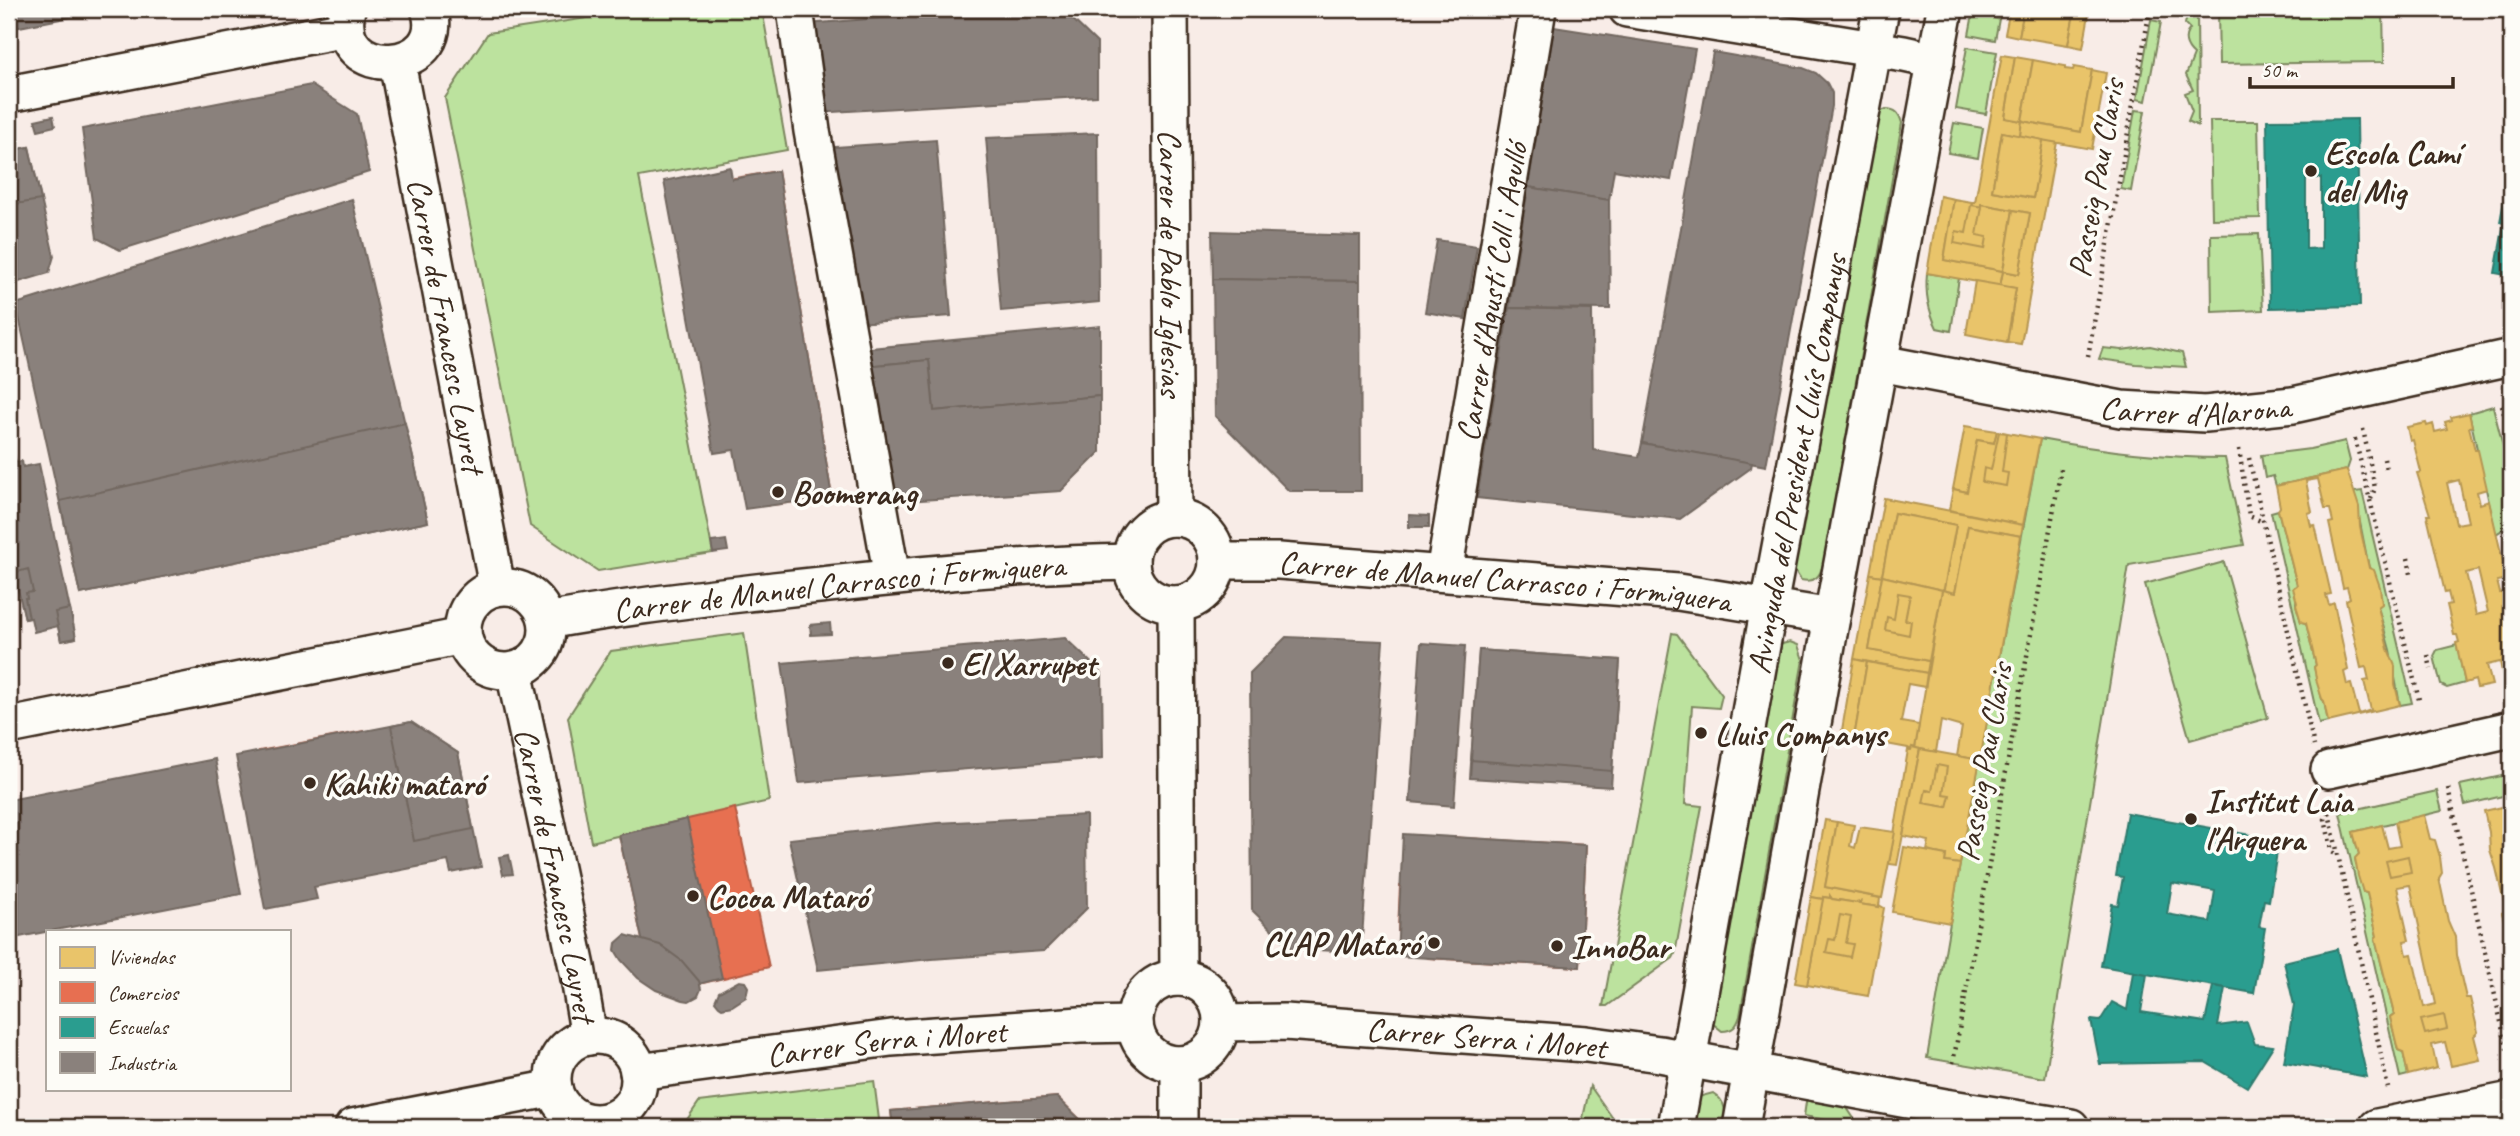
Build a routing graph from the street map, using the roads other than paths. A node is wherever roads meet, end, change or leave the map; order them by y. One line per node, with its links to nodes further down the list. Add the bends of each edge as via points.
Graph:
1 (795, 9): 20 (street, via 812,131)
2 (1170, 9): 16 (street, Carrer de Pablo Iglesias)
3 (1538, 9): 19 (street, Carrer d'Agustí Coll i Agulló)
4 (1881, 9): 10 (street, Avinguda del President Lluís Companys)
5 (1945, 9): 11 (street, Avinguda del President Lluís Companys)
6 (437, 10): 12 (street, via 424,45)
7 (1642, 10): 9 (street)
8 (347, 19): 12 (street, via 351,41 359,52 370,60); 13 (street)
9 (1786, 21): 10 (street)
10 (1880, 51): 11 (street); 23 (street, Avinguda del President Lluís Companys, via 1856,133)
11 (1936, 61): 15 (street, Avinguda del President Lluís Companys)
12 (397, 62): 21 (street, Carrer de Francesc Layret)
13 (9, 94)
14 (2511, 357): 15 (street, Carrer d'Alarona, via 2293,405 2205,414 2121,409)
15 (1880, 363): 24 (street, Avinguda del President Lluís Companys)
16 (1174, 519): 17 (street, via 1199,527 1215,548); 18 (street, via 1148,527 1133,548)
17 (1217, 561): 19 (street, Carrer de Manuel Carrasco i Formiguera); 22 (street, via 1209,586 1189,602)
18 (1131, 562): 20 (street, Carrer de Manuel Carrasco i Formiguera); 22 (street, via 1134,579 1144,593 1159,602)
19 (1444, 573): 23 (street, Carrer de Manuel Carrasco i Formiguera, via 1678,592)
20 (892, 577): 25 (street, Carrer de Manuel Carrasco i Formiguera)
21 (498, 587): 25 (street, via 514,587 529,594); 26 (street, via 470,604)
22 (1176, 604): 31 (street)
23 (1769, 606): 24 (street, Carrer de Manuel Carrasco i Formiguera); 35 (street, Avinguda del President Lluís Companys)
24 (1832, 617): 37 (street, Avinguda del President Lluís Companys)
25 (547, 621): 27 (street, via 544,647 537,658)
26 (463, 636): 27 (street, via 475,660 487,668); 28 (street)
27 (514, 671): 34 (street, Carrer de Francesc Layret)
28 (9, 726)
29 (2511, 729): 30 (street)
30 (2324, 776)
31 (1178, 978): 32 (street, via 1191,980 1213,997); 33 (street, via 1151,987 1136,1010)
32 (1221, 1023): 35 (street, Carrer Serra i Moret, via 1285,1022 1586,1044); 36 (street, via 1203,1056)
33 (1135, 1024): 36 (street, via 1149,1053); 38 (street, Carrer Serra i Moret, via 891,1038)
34 (589, 1037): 38 (street, via 615,1041 634,1059); 39 (street, via 576,1041 557,1061)
35 (1687, 1059): 37 (street, Carrer Serra i Moret); 44 (street, Avinguda del President Lluís Companys)
36 (1179, 1064): 43 (street)
37 (1751, 1071): 45 (street, Avinguda del President Lluís Companys); 46 (street, Carrer Serra i Moret)
38 (638, 1072): 41 (street, via 632,1103)
39 (554, 1088): 41 (street, via 573,1115); 42 (street)
40 (2511, 1100): 47 (street)
41 (606, 1124)
42 (353, 1127)
43 (1179, 1127)
44 (1676, 1127)
45 (1741, 1127)
46 (2071, 1127)
47 (2377, 1127)

